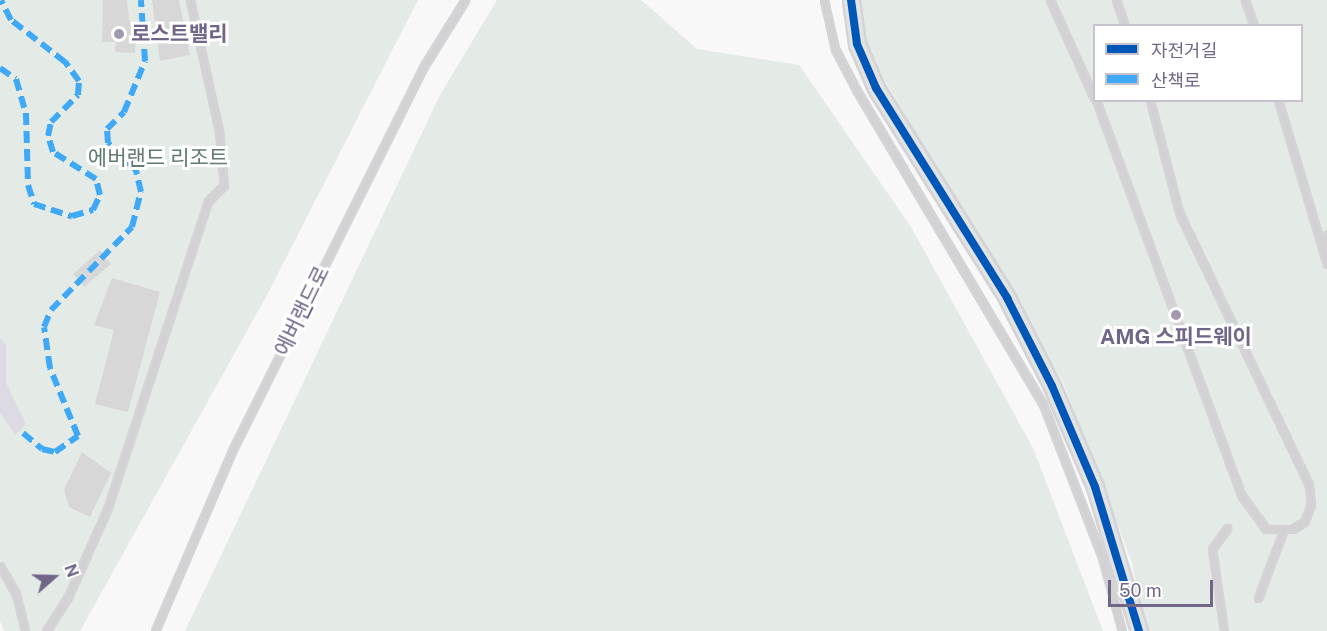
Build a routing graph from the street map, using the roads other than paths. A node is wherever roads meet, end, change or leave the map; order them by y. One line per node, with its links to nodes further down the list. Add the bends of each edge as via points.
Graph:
1 (190, 0): 22 (lane, via 219,131 224,185 208,201 108,507 68,597)
2 (465, 0): 23 (lane, 에버랜드로, via 424,66 232,451)
3 (824, 0): 24 (lane, via 835,49 857,91 1043,404 1102,557)
4 (850, 0): 25 (street, via 857,44 876,88 1006,298 1052,386 1095,487)
5 (1050, 0): 10 (lane)
6 (1116, 0): 8 (lane)
7 (1245, 0): 9 (lane)
8 (1124, 24)
9 (1253, 24)
10 (1093, 95)
11 (1096, 102): 18 (lane, via 1242,495 1266,529)
12 (1151, 102): 18 (lane, via 1179,212 1309,485 1311,505 1304,522)
13 (1279, 102): 15 (lane)
14 (1327, 235): 15 (lane)
15 (1323, 250): 16 (lane)
16 (1327, 264)
17 (1227, 528): 26 (lane, via 1212,549)
18 (1283, 531): 20 (lane)
19 (0, 566): 21 (lane)
20 (1258, 598)
21 (25, 631)
22 (46, 631)
23 (155, 631)
24 (1122, 631)
25 (1139, 631)
26 (1224, 631)

